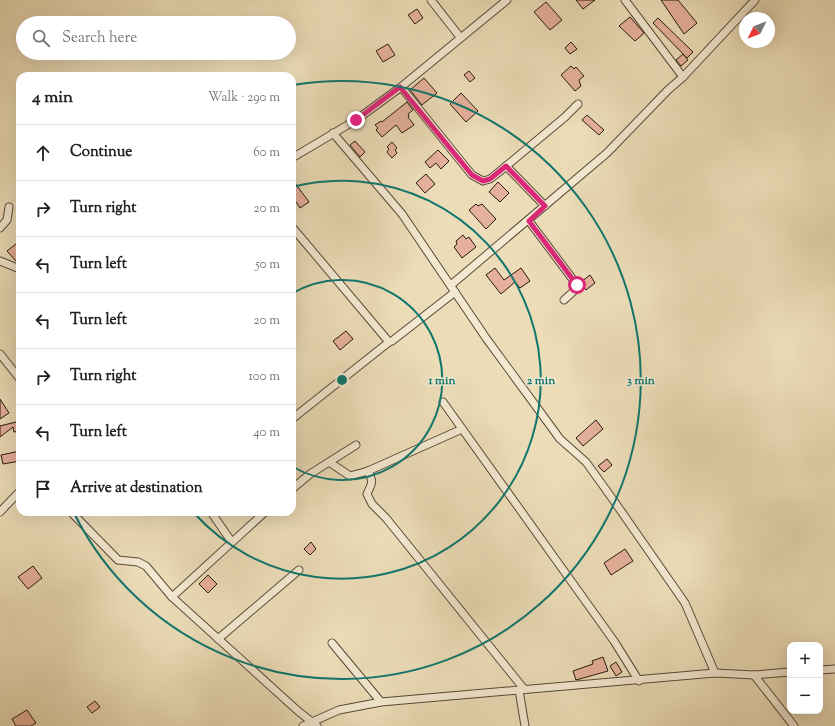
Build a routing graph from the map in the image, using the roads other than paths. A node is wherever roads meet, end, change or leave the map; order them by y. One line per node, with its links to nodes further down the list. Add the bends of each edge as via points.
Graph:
1 (431, 0): 5 (street)
2 (507, 0): 5 (street)
3 (625, 0): 6 (street)
4 (755, 0): 6 (street)
5 (460, 37): 7 (street)
6 (683, 77): 12 (street, via 607,153)
7 (400, 87): 9 (street); 11 (street, via 472,175 483,181 490,179)
8 (578, 104): 11 (street)
9 (333, 134): 10 (street); 19 (street, via 402,214)
10 (296, 156)
11 (506, 166): 12 (street)
12 (545, 206): 14 (street)
13 (10, 207): 15 (street, via 7,220)
14 (529, 221): 19 (street); 21 (street, via 577,285)
15 (0, 228)
16 (296, 232): 22 (street)
17 (0, 261): 18 (street)
18 (16, 267)
19 (451, 285): 20 (street)
20 (455, 292): 22 (street); 45 (street, via 560,439 586,462 685,603)
21 (564, 300)
22 (389, 342): 26 (street)
23 (0, 354): 24 (street)
24 (16, 374)
25 (443, 402): 27 (street)
26 (296, 415)
27 (462, 429): 30 (street); 47 (street, via 614,641)
28 (356, 445): 29 (street)
29 (328, 462): 30 (street, via 350,476); 31 (street)
30 (368, 471): 48 (street, via 373,482 367,494 372,504 389,522)
31 (296, 486)
32 (16, 495): 33 (street)
33 (0, 512)
34 (75, 516): 39 (street, via 118,560 138,562 146,566)
35 (214, 516): 37 (street)
36 (260, 516): 37 (street)
37 (231, 541): 39 (street)
38 (299, 570): 40 (street)
39 (172, 597): 40 (street)
40 (218, 639): 50 (street)
41 (332, 642): 49 (street)
42 (835, 669): 43 (street)
43 (823, 670)
44 (787, 672): 46 (street)
45 (715, 673): 46 (street); 47 (street)
46 (754, 675): 53 (street)
47 (639, 681): 48 (street)
48 (521, 690): 49 (street); 52 (street)
49 (381, 702): 50 (street, via 339,710)
50 (314, 724): 51 (street)
51 (303, 726)
52 (525, 726)
53 (794, 726)

